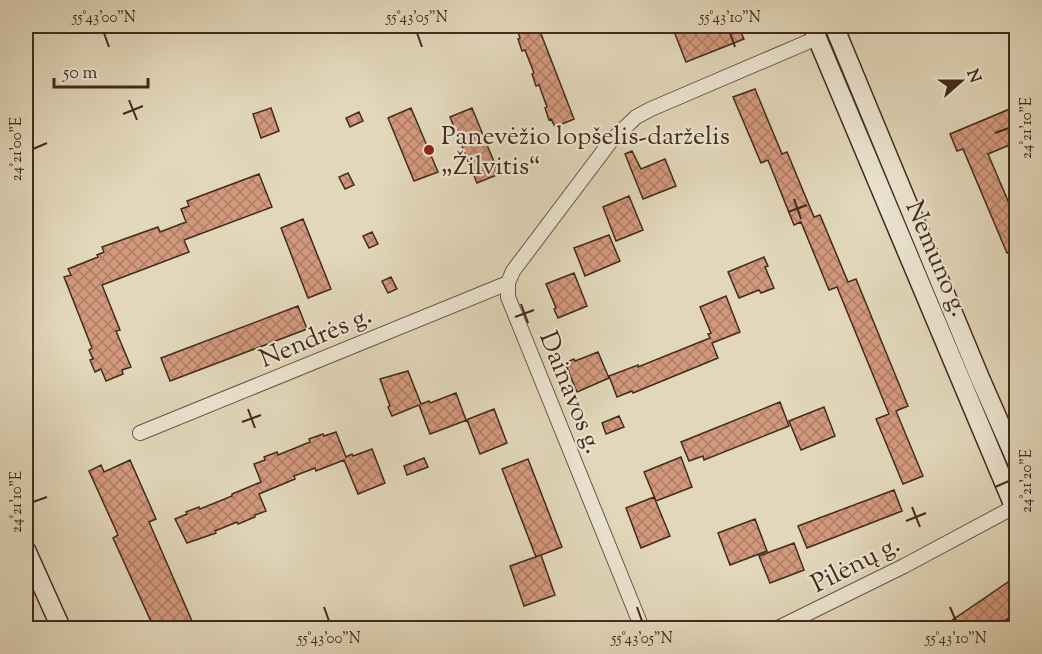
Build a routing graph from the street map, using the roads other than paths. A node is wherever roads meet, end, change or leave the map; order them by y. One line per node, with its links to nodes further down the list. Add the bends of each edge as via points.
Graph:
1 (834, 26): 5 (main road, Nemuno g.)
2 (814, 32): 3 (street, via 636,117 601,154); 6 (main road, Nemuno g.)
3 (508, 283): 4 (street, Nendrės g.); 9 (street, Dainavos g., via 508,297)
4 (140, 433)
5 (1017, 460)
6 (1016, 508): 10 (street, Pilėnų g.)
7 (26, 550): 8 (main road)
8 (61, 628)
9 (642, 628)
10 (778, 628)

